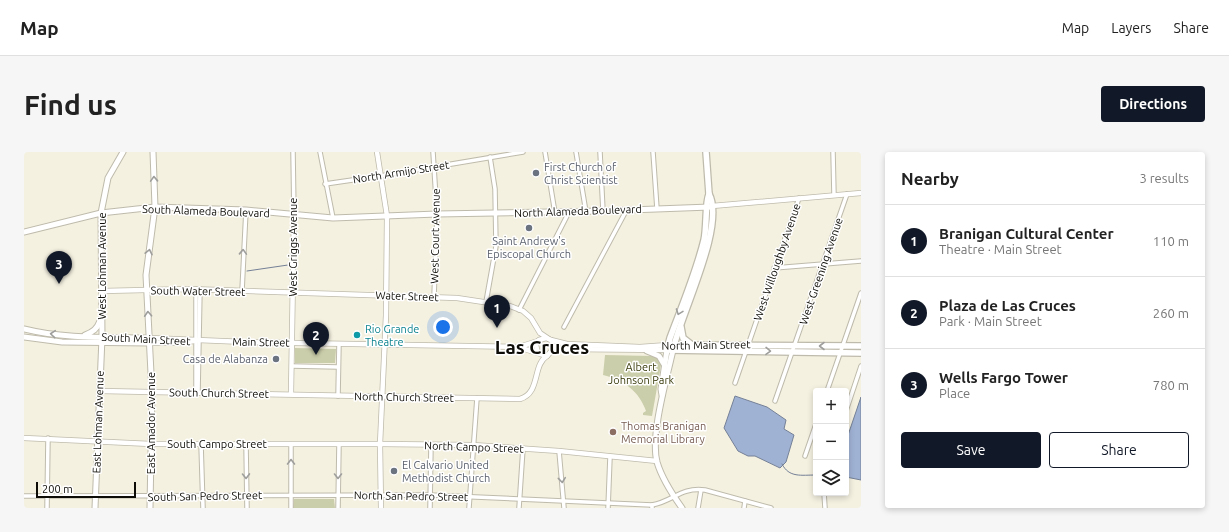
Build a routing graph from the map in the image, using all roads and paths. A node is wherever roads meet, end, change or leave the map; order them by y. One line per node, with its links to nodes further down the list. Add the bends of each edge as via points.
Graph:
1 (123, 152): 30 (main road, West Lohman Avenue, via 108,178)
2 (153, 152): 22 (main road, East Amador Avenue, one-way to 2)
3 (293, 152): 34 (street, West Griggs Avenue)
4 (320, 152): 17 (street)
5 (376, 152): 16 (street)
6 (433, 152): 15 (street, West Court Avenue)
7 (523, 152): 14 (street, North Armijo Street)
8 (545, 152): 32 (street)
9 (576, 152): 28 (street)
10 (600, 152): 29 (street)
11 (653, 152): 24 (street)
12 (706, 152): 23 (main road, via 709,194 707,199)
13 (833, 152): 20 (street)
14 (490, 157): 15 (street, North Armijo Street); 31 (street, via 495,189)
15 (435, 167): 16 (street, North Armijo Street); 33 (street, West Court Avenue)
16 (380, 176): 17 (street, North Armijo Street); 35 (street)
17 (325, 184): 36 (street)
18 (861, 193): 19 (street, North Alameda Boulevard)
19 (847, 194): 20 (street, North Alameda Boulevard); 39 (street, West Greening Avenue)
20 (834, 195): 21 (street, North Alameda Boulevard)
21 (799, 198): 23 (street, North Alameda Boulevard); 40 (street, West Willoughby Avenue)
22 (155, 207): 25 (main road, South Alameda Boulevard); 30 (main road, South Alameda Boulevard); 42 (main road, East Amador Avenue, one-way to 22, via 147,263)
23 (710, 207): 24 (main road, North Alameda Boulevard); 52 (main road, via 708,244); 71 (main road, one-way to 71, via 700,253)
24 (657, 209): 26 (main road, North Alameda Boulevard)
25 (246, 210): 34 (main road, South Alameda Boulevard); 44 (street, one-way to 25)
26 (626, 211): 29 (main road, North Alameda Boulevard); 53 (street)
27 (569, 212): 28 (main road, North Alameda Boulevard); 32 (main road, North Alameda Boulevard); 50 (street)
28 (586, 212): 29 (main road, North Alameda Boulevard)
29 (603, 212)
30 (101, 213): 37 (main road, South Alameda Boulevard); 43 (main road, West Lohman Avenue)
31 (495, 213): 32 (main road, North Alameda Boulevard); 33 (main road, North Alameda Boulevard); 49 (street, via 496,246)
32 (555, 213)
33 (437, 214): 35 (main road, North Alameda Boulevard); 48 (street, West Court Avenue)
34 (294, 216): 36 (main road, North Alameda Boulevard); 45 (street, West Griggs Avenue)
35 (387, 216): 36 (main road, North Alameda Boulevard); 47 (street)
36 (333, 218)
37 (24, 232)
38 (861, 262): 39 (street)
39 (823, 265): 40 (street); 73 (street, West Greening Avenue)
40 (774, 268): 72 (street, West Willoughby Avenue)
41 (198, 289): 42 (street, South Water Street); 44 (street, South Water Street); 62 (street)
42 (147, 290): 43 (street, South Water Street); 60 (main road, East Amador Avenue, one-way to 42)
43 (102, 291): 51 (main road, West Lohman Avenue)
44 (242, 291): 45 (street, South Water Street)
45 (293, 293): 47 (street, Water Street); 64 (street, West Griggs Avenue)
46 (861, 293): 68 (street)
47 (386, 296): 48 (street, Water Street); 66 (street)
48 (434, 297): 49 (street, Water Street)
49 (486, 302): 50 (street, Water Street)
50 (519, 310): 61 (street, Water Street, via 528,315 540,333); 63 (street, via 532,323)
51 (101, 318): 56 (main road, via 98,327); 59 (main road, West Lohman Avenue)
52 (682, 323): 67 (main road, via 680,331); 71 (main road)
53 (564, 327)
54 (24, 329): 55 (main road, South Main Street)
55 (40, 333): 56 (main road, South Main Street, one-way to 55); 58 (main road)
56 (82, 336): 59 (main road, South Main Street)
57 (24, 337): 58 (main road, South Main Street)
58 (38, 340): 59 (main road, South Main Street)
59 (101, 340): 60 (main road, South Main Street); 86 (main road, East Lohman Avenue)
60 (150, 340): 62 (street, South Main Street); 87 (main road, East Amador Avenue)
61 (550, 340): 63 (street, via 544,338); 71 (street, North Main Street, via 567,344); 74 (street, via 554,345)
62 (198, 341): 64 (street, Main Street); 88 (street)
63 (538, 341): 70 (street, Main Street); 77 (street)
64 (292, 343): 65 (street, Main Street); 80 (street, West Griggs Avenue)
65 (338, 344): 66 (street, Main Street); 83 (street)
66 (384, 345): 70 (street, Main Street); 91 (street)
67 (692, 345): 71 (main road, North Main Street); 72 (main road, North Main Street)
68 (842, 346): 69 (main road, North Main Street); 73 (main road, North Main Street, one-way to 73); 76 (street)
69 (861, 346)
70 (518, 347): 77 (street, Main Street)
71 (670, 348): 72 (main road, North Main Street); 75 (street, North Main Street); 81 (main road); 92 (main road)
72 (747, 348): 73 (main road, North Main Street); 84 (street, West Willoughby Avenue)
73 (794, 348): 76 (main road, North Main Street); 95 (street, West Greening Avenue)
74 (553, 351): 75 (street, North Main Street); 79 (street)
75 (647, 351): 81 (main road, via 659,356)
76 (840, 352): 78 (main road, North Main Street); 85 (street)
77 (538, 353): 79 (street); 94 (street, via 532,384 527,392)
78 (861, 353)
79 (547, 356): 94 (street, North Church Street, via 541,361 532,390 523,398)
80 (292, 366): 83 (street); 89 (street, West Griggs Avenue)
81 (665, 366): 92 (main road)
82 (861, 366): 96 (street)
83 (338, 367): 90 (street)
84 (735, 383)
85 (828, 388)
86 (100, 391): 87 (street, South Church Street); 100 (main road, East Lohman Avenue)
87 (152, 393): 88 (street, South Church Street); 101 (main road, East Amador Avenue)
88 (198, 393): 89 (street, South Church Street)
89 (291, 394): 90 (street, North Church Street)
90 (338, 396): 91 (street, North Church Street)
91 (382, 396): 93 (street, North Church Street); 105 (street)
92 (662, 396): 113 (main road, via 656,442)
93 (477, 398): 94 (street, North Church Street); 108 (street)
94 (516, 398)
95 (775, 401)
96 (849, 402)
97 (813, 433): 111 (street)
98 (24, 438): 99 (street, South Campo Street)
99 (48, 438): 100 (street, South Campo Street); 121 (street)
100 (97, 442): 101 (street, South Campo Street); 122 (main road, East Lohman Avenue)
101 (151, 444): 102 (street, South Campo Street); 125 (main road, East Amador Avenue)
102 (201, 444): 103 (street, South Campo Street); 115 (street)
103 (246, 444): 107 (street, South Campo Street); 116 (street, one-way to 116)
104 (338, 444): 105 (street, North Campo Street); 107 (street, North Campo Street); 118 (street, one-way to 118)
105 (380, 444): 106 (street, North Campo Street); 123 (street)
106 (431, 444): 108 (street, North Campo Street); 119 (street)
107 (291, 445): 117 (street, one-way to 107)
108 (473, 446): 109 (street, North Campo Street); 127 (street)
109 (524, 448): 110 (street, North Campo Street); 128 (street)
110 (559, 451): 112 (street, North Campo Street); 129 (street, one-way to 129)
111 (805, 456)
112 (610, 457): 113 (street, North Campo Street); 131 (street)
113 (657, 461): 126 (main road)
114 (701, 490): 126 (street, via 684,491); 130 (street); 146 (street)
115 (202, 495): 116 (street, South San Pedro Street); 125 (street, South San Pedro Street); 136 (street)
116 (247, 495): 117 (street, South San Pedro Street); 137 (street)
117 (291, 495): 118 (street, North San Pedro Street); 138 (street)
118 (338, 495): 123 (street, North San Pedro Street); 139 (street)
119 (430, 495): 123 (street, North San Pedro Street); 127 (street, North San Pedro Street); 141 (street)
120 (24, 496): 121 (street, South San Pedro Street)
121 (48, 496): 122 (street, South San Pedro Street); 133 (street)
122 (95, 496): 125 (street, South San Pedro Street); 134 (main road, East Lohman Avenue)
123 (381, 496): 140 (street)
124 (824, 496): 149 (street)
125 (150, 497): 135 (main road, East Amador Avenue)
126 (674, 497): 132 (street); 145 (main road)
127 (470, 498): 128 (street, North San Pedro Street); 142 (street)
128 (520, 500): 129 (street, North San Pedro Street); 143 (street)
129 (564, 501): 131 (street, North San Pedro Street); 144 (street)
130 (745, 501): 147 (street); 148 (street)
131 (608, 506): 132 (street, North San Pedro Street)
132 (652, 507)
133 (47, 508)
134 (95, 508)
135 (150, 508)
136 (203, 508)
137 (247, 508)
138 (291, 508)
139 (338, 508)
140 (381, 508)
141 (430, 508)
142 (469, 508)
143 (519, 508)
144 (564, 508)
145 (682, 508)
146 (698, 508)
147 (744, 508)
148 (771, 508)
149 (825, 508)

